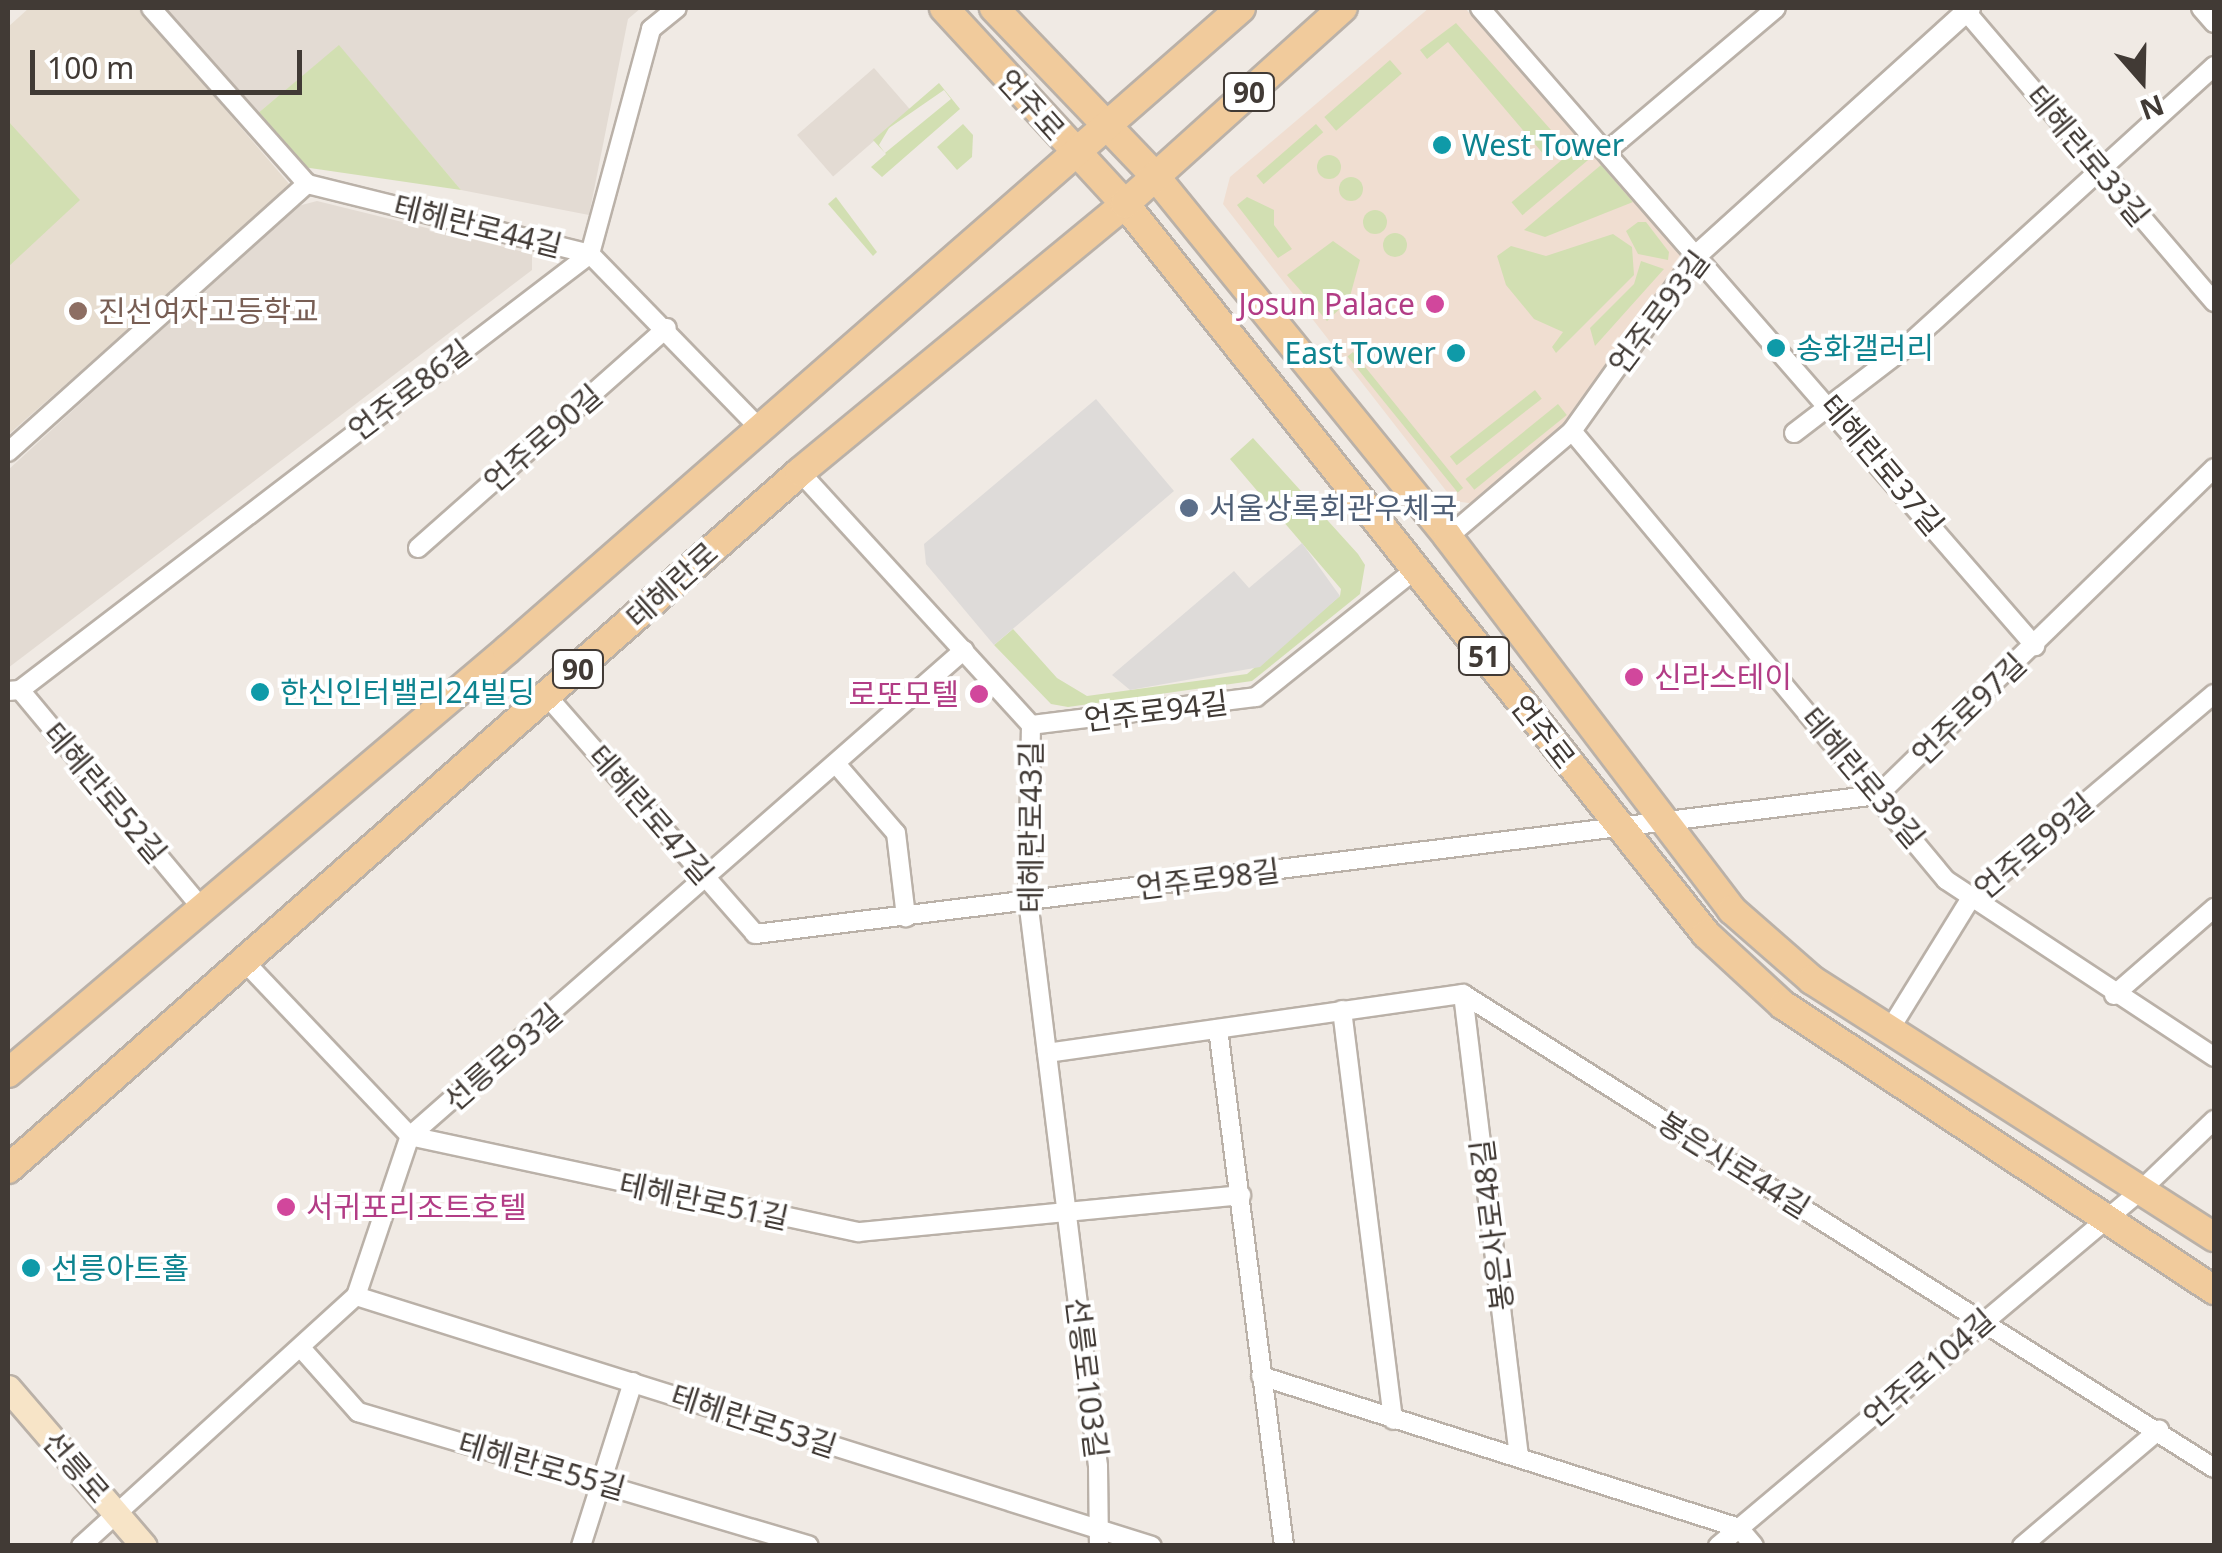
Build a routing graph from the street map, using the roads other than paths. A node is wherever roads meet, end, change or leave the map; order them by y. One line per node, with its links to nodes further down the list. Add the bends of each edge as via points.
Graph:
1 (151, 8): 18 (street)
2 (677, 8): 20 (street, via 651,28)
3 (944, 8): 15 (main road, 언주로 / 51)
4 (994, 8): 13 (main road, 언주로 / 51)
5 (1242, 8): 13 (main road, 테헤란로 / 90)
6 (1343, 8): 17 (main road, 테헤란로 / 90)
7 (1480, 8): 14 (street, 테헤란로37길)
8 (1776, 8): 14 (street)
9 (2202, 8): 11 (street)
10 (1966, 9): 16 (street, 테헤란로33길); 21 (street, 언주로93길)
11 (2214, 23)
12 (2214, 66): 16 (street)
13 (1104, 124): 15 (main road, 테헤란로 / 90); 17 (main road, 언주로 / 51)
14 (1608, 151): 21 (street, 테헤란로37길)
15 (1073, 152): 19 (main road, 언주로 / 51); 25 (main road, 테헤란로 / 90)
16 (2098, 170): 22 (street, 테헤란로33길); 24 (street)
17 (1156, 176): 19 (main road, 테헤란로 / 90); 31 (main road, 언주로 / 51)
18 (307, 184): 20 (street, 테헤란로44길); 28 (street)
19 (1125, 204): 30 (main road, 테헤란로 / 90); 33 (main road, 언주로 / 51)
20 (590, 254): 23 (street, 테헤란로44길); 36 (street, 언주로86길)
21 (1697, 255): 24 (street, 테헤란로37길); 26 (street, 언주로93길)
22 (2214, 302)
23 (667, 328): 25 (street, 테헤란로44길); 32 (street, 언주로90길)
24 (1832, 406): 27 (street); 34 (street, 테헤란로37길)
25 (758, 426): 47 (main road, 테헤란로 / 90, via 507,650)
26 (1572, 431): 31 (street, 언주로93길); 41 (street, 테헤란로39길)
27 (1794, 433)
28 (8, 452)
29 (2214, 468): 34 (street, 언주로97길)
30 (800, 472): 35 (street, 테헤란로43길); 38 (main road, 테헤란로 / 90)
31 (1448, 537): 42 (main road, 언주로 / 51)
32 (418, 548)
33 (1416, 569): 39 (street, 언주로94길, via 1256,697); 43 (main road, 언주로 / 51)
34 (2035, 646): 41 (street, 언주로97길)
35 (964, 650): 39 (street, 테헤란로43길); 40 (street, 선릉로93길)
36 (14, 691): 47 (street, 테헤란로52길)
37 (2214, 694): 46 (street, 언주로99길)
38 (547, 696): 44 (street, 테헤란로47길); 51 (main road, 테헤란로 / 90)
39 (1031, 725): 45 (street, 테헤란로43길)
40 (837, 765): 44 (street, 선릉로93길); 49 (street, via 896,833)
41 (1878, 795): 42 (street); 46 (street, 테헤란로39길)
42 (1660, 823): 43 (street, 언주로98길); 56 (main road, 언주로 / 51, via 1732,910 1812,980)
43 (1620, 829): 45 (street, 언주로98길); 66 (main road, 언주로 / 51, via 1706,934 1783,1006)
44 (709, 880): 50 (street, 테헤란로47길); 61 (street, 선릉로93길)
45 (1028, 900): 49 (street, 언주로98길); 57 (street, 테헤란로43길)
46 (1969, 901): 53 (street, 테헤란로39길); 56 (street, 언주로99길)
47 (199, 905): 59 (main road, 테헤란로 / 90)
48 (2214, 908): 53 (street)
49 (906, 917): 50 (street, 언주로98길)
50 (755, 934)
51 (244, 961): 61 (street); 62 (main road, 테헤란로 / 90)
52 (1463, 994): 54 (street); 70 (street, 봉은사로44길); 77 (street, 봉은사로48길)
53 (2114, 994): 58 (street, 테헤란로39길)
54 (1342, 1010): 55 (street); 75 (street)
55 (1218, 1029): 57 (street); 64 (street)
56 (1890, 1030): 63 (main road, 언주로 / 51)
57 (1046, 1052): 65 (street, 테헤란로43길)
58 (2214, 1057)
59 (8, 1073)
60 (2214, 1120): 63 (street, 언주로104길)
61 (410, 1136): 65 (street, 테헤란로51길, via 860,1232); 69 (street)
62 (8, 1169)
63 (2140, 1191): 66 (street, 언주로104길); 67 (main road, 언주로 / 51)
64 (1241, 1195): 65 (street, 테헤란로51길); 72 (street)
65 (1066, 1210): 82 (street, 선릉로103길)
66 (2104, 1217): 68 (main road, 언주로 / 51); 70 (street, 언주로104길)
67 (2214, 1236)
68 (2214, 1290)
69 (356, 1296): 71 (street); 73 (street, 테헤란로53길)
70 (1984, 1320): 76 (street, 봉은사로44길); 81 (street, 언주로104길)
71 (301, 1348): 79 (street, 테헤란로55길, via 358,1412); 80 (street)
72 (1260, 1376): 75 (street); 88 (street)
73 (633, 1382): 79 (street); 82 (street, 테헤란로53길)
74 (8, 1388): 80 (main road, 선릉로)
75 (1392, 1420): 77 (street)
76 (2159, 1430): 78 (street, 봉은사로44길); 91 (street)
77 (1519, 1456): 81 (street)
78 (2214, 1468)
79 (602, 1483): 85 (street); 86 (street, 테헤란로55길)
80 (116, 1513): 83 (street); 84 (main road, 선릉로)
81 (1738, 1528): 89 (street, 언주로104길); 90 (street)
82 (1101, 1538): 87 (street, 테헤란로53길)
83 (81, 1546)
84 (144, 1546)
85 (581, 1546)
86 (809, 1546)
87 (1152, 1546)
88 (1284, 1546)
89 (1718, 1546)
90 (1754, 1546)
91 (2022, 1546)

